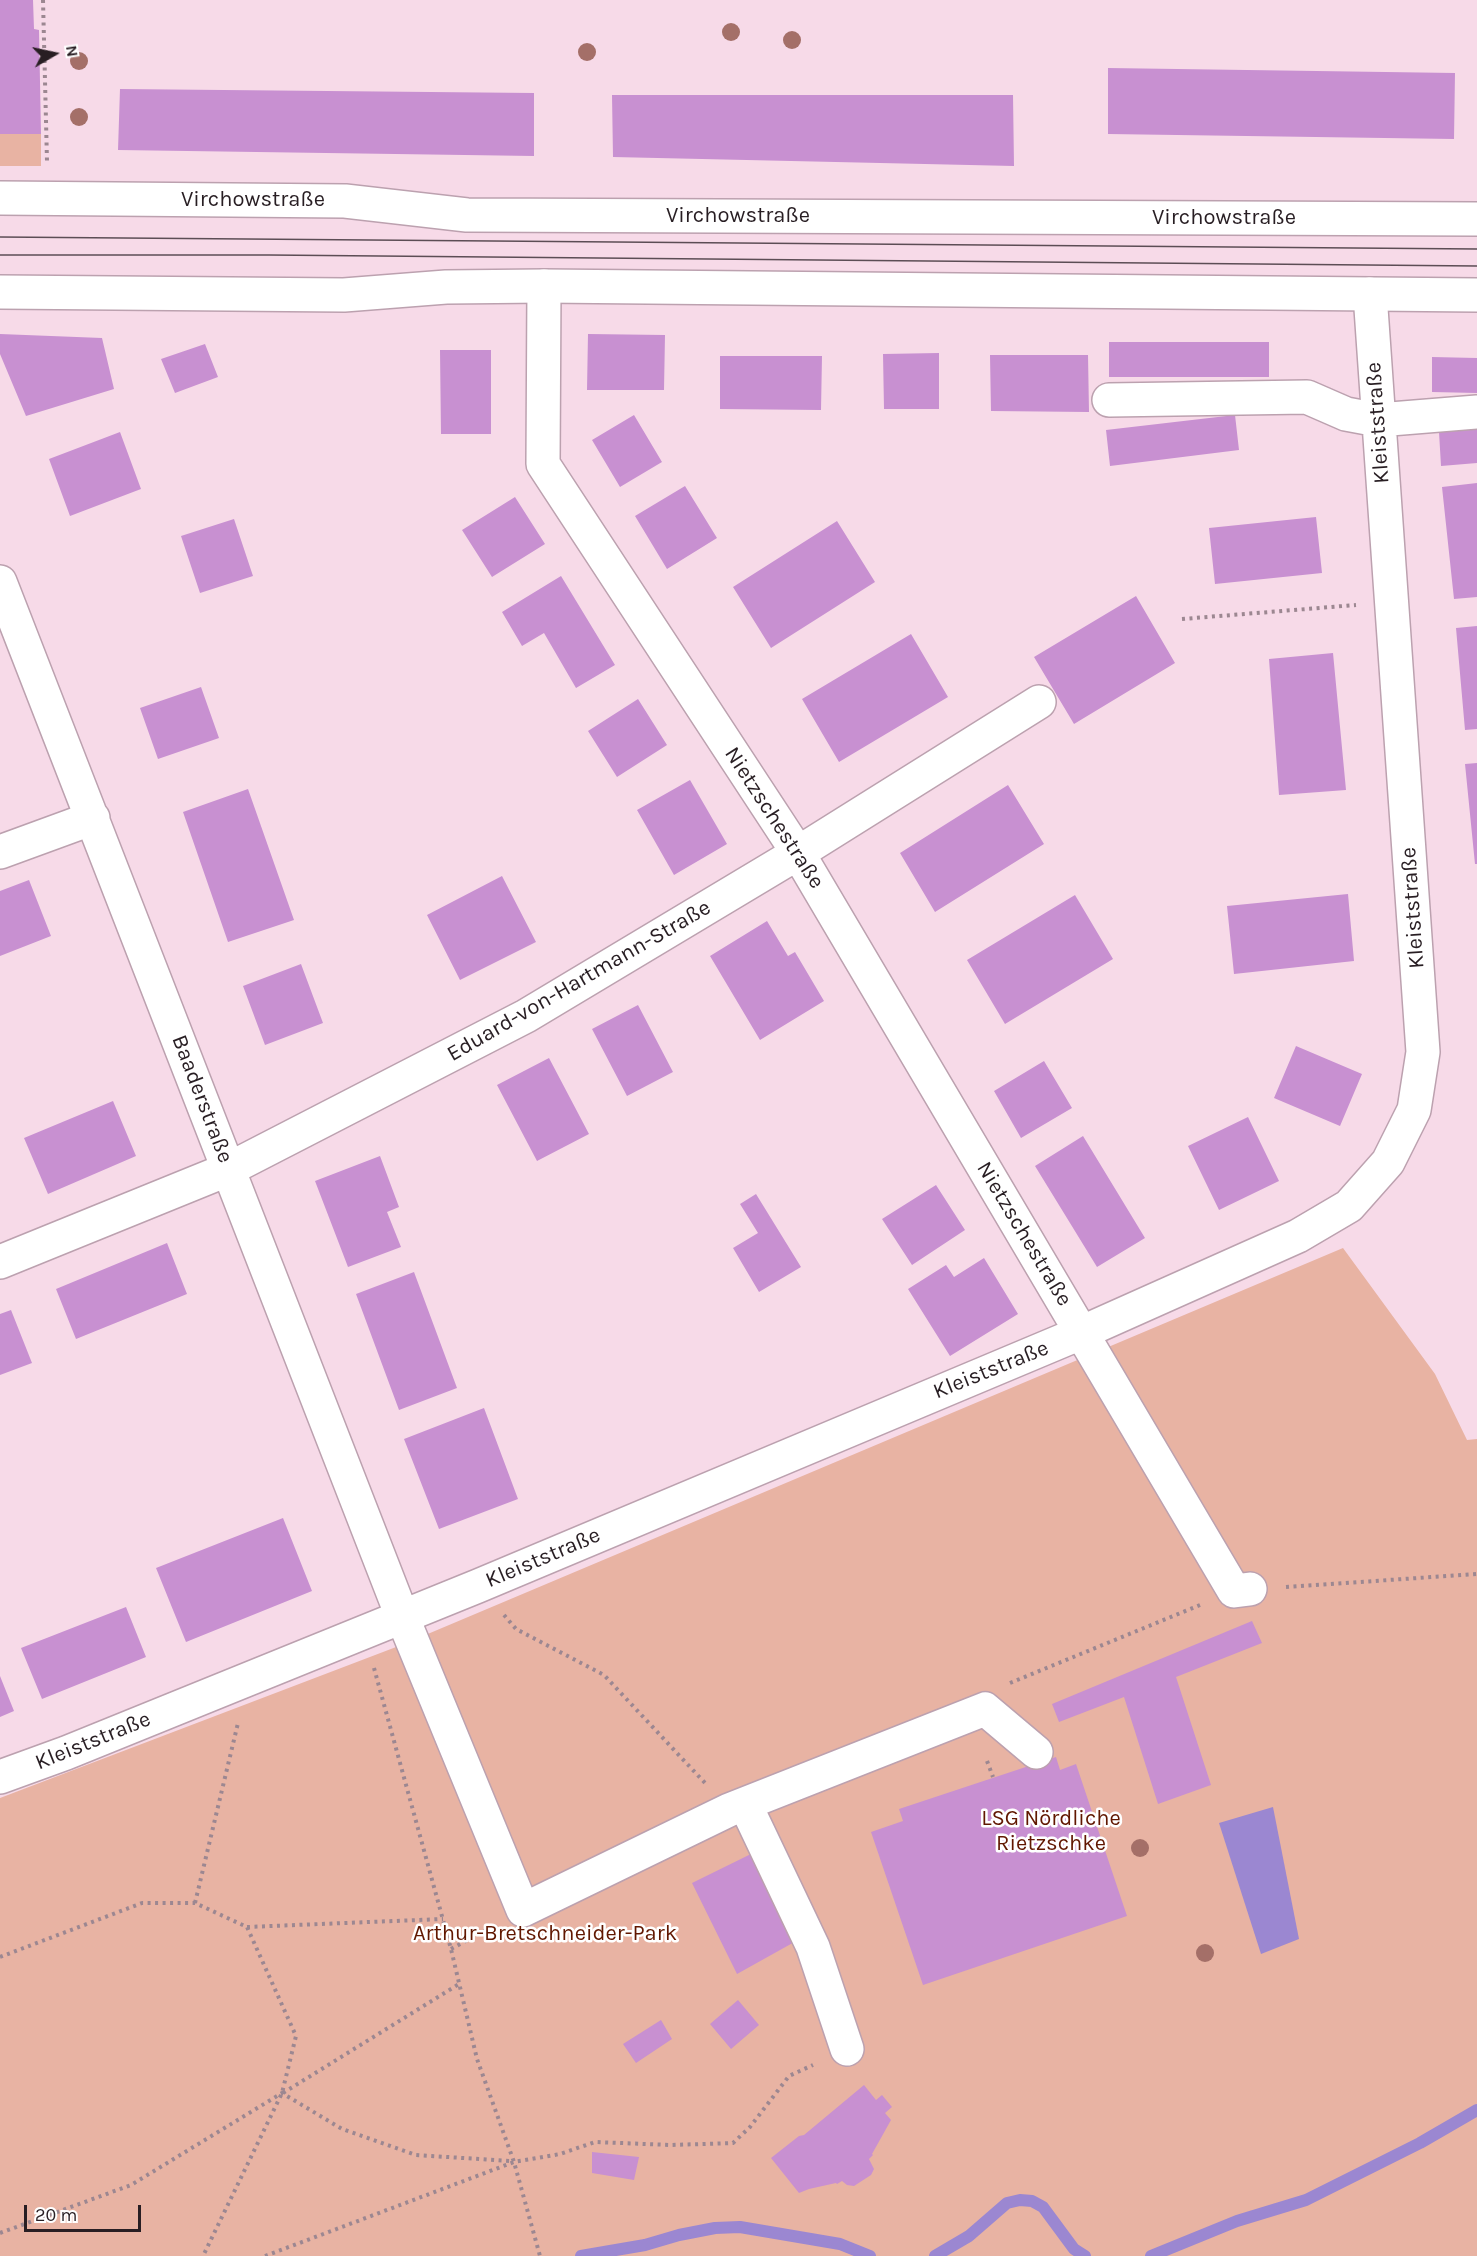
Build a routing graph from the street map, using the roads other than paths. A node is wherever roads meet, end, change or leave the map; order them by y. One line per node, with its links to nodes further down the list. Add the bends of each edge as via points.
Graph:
1 (0, 198): 2 (street, Virchowstraße, via 345,201 467,215)
2 (1477, 219)
3 (544, 286): 4 (street, via 446,287 344,295); 5 (street); 14 (street, Nietzschestraße, via 543,464)
4 (0, 292)
5 (1370, 294): 6 (street); 9 (street, Kleiststraße)
6 (1477, 295)
7 (1109, 400): 9 (street, via 1307,397 1346,414)
8 (1477, 412): 9 (street)
9 (1378, 420): 17 (street, Kleiststraße, via 1423,1052 1414,1110 1388,1162 1349,1206 1298,1236)
10 (0, 582): 12 (street, Baaderstraße)
11 (1039, 702): 14 (street, Eduard-von-Hartmann-Straße)
12 (93, 818): 13 (street); 15 (street, Baaderstraße)
13 (0, 852)
14 (798, 853): 15 (street, Eduard-von-Hartmann-Straße, via 526,1016); 17 (street, Nietzschestraße)
15 (229, 1168): 16 (street, Eduard-von-Hartmann-Straße); 19 (street, Baaderstraße)
16 (0, 1262)
17 (1083, 1332): 18 (street); 19 (street, Kleiststraße)
18 (1242, 1590)
19 (402, 1616): 21 (street, Kleiststraße); 22 (street, Baaderstraße, via 523,1910)
20 (1036, 1752): 22 (street, via 985,1708)
21 (0, 1777)
22 (745, 1804): 23 (street, via 813,1947)
23 (847, 2049)

